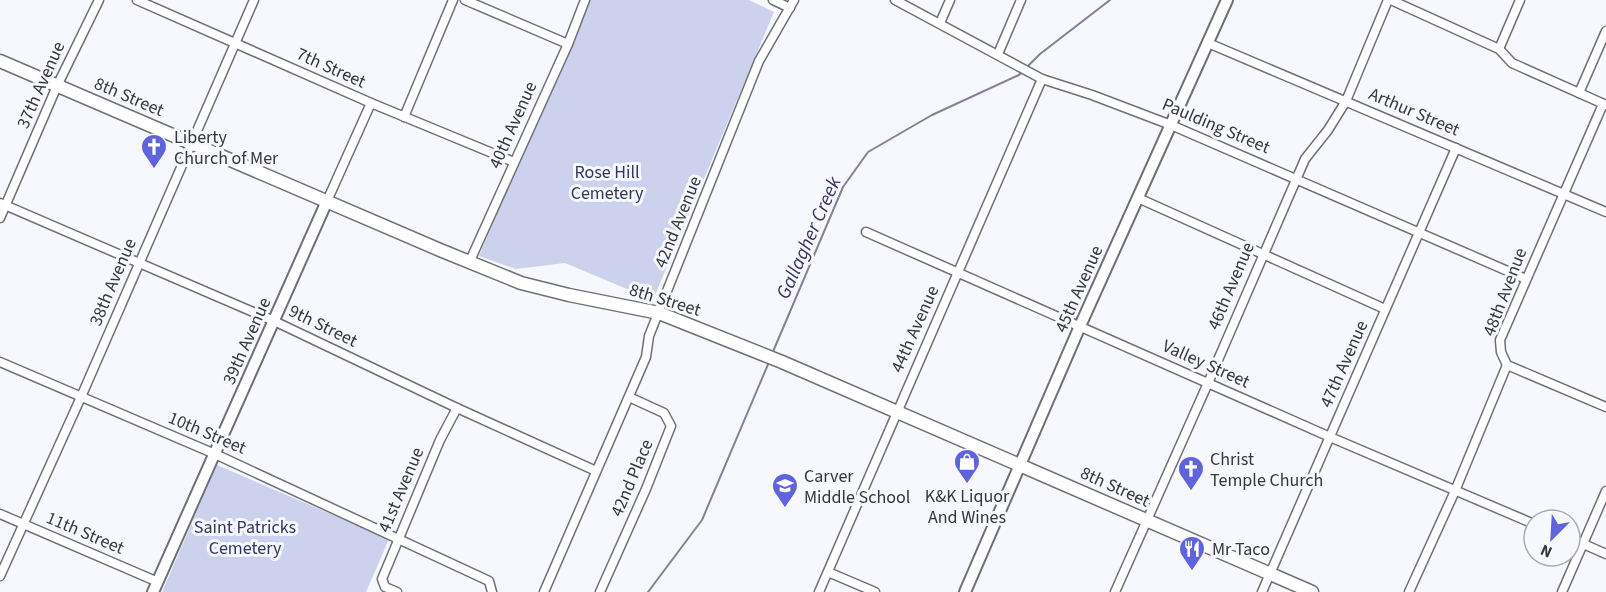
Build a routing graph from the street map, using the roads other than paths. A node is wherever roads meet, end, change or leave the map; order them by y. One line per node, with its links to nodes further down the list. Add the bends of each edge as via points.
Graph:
1 (99, 0): 24 (street, 37th Avenue)
2 (136, 0): 17 (street, 7th Street)
3 (254, 0): 17 (street, 38th Avenue)
4 (453, 0): 29 (street)
5 (465, 0): 19 (street)
6 (585, 0): 19 (street, 40th Avenue)
7 (773, 0): 14 (street)
8 (895, 0): 15 (street, Paulding Street)
9 (950, 0): 15 (street)
10 (1020, 0): 21 (street)
11 (1227, 0): 18 (street, 45th Avenue)
12 (1390, 0): 20 (street); 26 (street, 46th Avenue)
13 (1520, 0): 20 (street)
14 (792, 4): 49 (street, 42nd Avenue, via 759,61)
15 (940, 24): 21 (street, Paulding Street)
16 (1606, 31): 25 (street)
17 (235, 43): 27 (street, 7th Street); 31 (street, 38th Avenue)
18 (1208, 43): 26 (street, Arthur Street); 30 (street, 45th Avenue)
19 (568, 44): 33 (street, 40th Avenue)
20 (1499, 49): 25 (street, via 1512,63)
21 (998, 54): 23 (street, Paulding Street)
22 (0, 61): 24 (main road, 8th Street)
23 (1042, 79): 30 (street, Paulding Street); 46 (street, 44th Avenue)
24 (57, 86): 31 (main road, 8th Street); 38 (street, 37th Avenue)
25 (1579, 93): 28 (street)
26 (1346, 101): 32 (street, Arthur Street); 34 (street, 46th Avenue)
27 (371, 103): 29 (street, 7th Street); 37 (street, 39th Avenue)
28 (1604, 105): 35 (street, 48th Avenue)
29 (404, 117): 33 (street, 7th Street)
30 (1171, 125): 34 (street, Paulding Street); 36 (street, 45th Avenue)
31 (192, 143): 37 (main road, 8th Street); 44 (street, 38th Avenue)
32 (1456, 148): 35 (street, Arthur Street); 41 (street, 47th Avenue)
33 (514, 162): 45 (street, 40th Avenue)
34 (1296, 178): 41 (street, Paulding Street); 43 (street, 46th Avenue)
35 (1564, 193): 39 (street, Arthur Street); 47 (street, 48th Avenue)
36 (1138, 198): 43 (street); 51 (street, 45th Avenue)
37 (327, 201): 45 (main road, 8th Street); 50 (street, 39th Avenue)
38 (3, 204): 40 (street, 37th Avenue); 44 (street, 9th Street)
39 (1606, 212)
40 (0, 218)
41 (1419, 231): 47 (street, Paulding Street); 48 (street, 47th Avenue)
42 (866, 232): 46 (street, Valley Street)
43 (1263, 254): 48 (street); 54 (street, 46th Avenue)
44 (139, 263): 50 (street, 9th Street); 55 (street, 38th Avenue)
45 (469, 263): 49 (main road, 8th Street, via 531,285)
46 (957, 272): 51 (street, Valley Street); 59 (street, 44th Avenue)
47 (1526, 279): 53 (street, 48th Avenue, via 1500,340)
48 (1385, 309): 60 (street, 47th Avenue)
49 (659, 313): 56 (street, 42nd Avenue); 59 (main road, 8th Street)
50 (274, 321): 58 (street, 9th Street); 61 (street, 39th Avenue)
51 (1080, 326): 54 (street, Valley Street); 62 (street, 45th Avenue)
52 (0, 362): 55 (street, 10th Street)
53 (1507, 365): 57 (street); 64 (street)
54 (1208, 383): 60 (street, Valley Street); 68 (street, 46th Avenue)
55 (81, 397): 61 (street, 10th Street); 69 (street, 38th Avenue)
56 (629, 397): 63 (street, 42nd Avenue); 80 (street, 42nd Place, via 664,413 671,426)
57 (1606, 407)
58 (457, 408): 63 (street, 9th Street); 70 (street, 41st Avenue)
59 (897, 411): 62 (main road, 8th Street); 73 (street, 44th Avenue)
60 (1329, 437): 64 (street, Valley Street); 74 (street, 47th Avenue)
61 (215, 454): 70 (street, 10th Street); 76 (street, 39th Avenue)
62 (1021, 465): 68 (main road, 8th Street); 83 (street, 45th Avenue)
63 (596, 471): 79 (street, 42nd Avenue)
64 (1455, 491): 67 (street, Valley Street); 87 (street)
65 (1606, 491): 71 (street)
66 (0, 514): 69 (street, 11th Street)
67 (1522, 519)
68 (1146, 520): 74 (main road, 8th Street); 84 (street, 46th Avenue)
69 (24, 524): 75 (street, 38th Avenue); 76 (street, 11th Street)
70 (399, 538): 77 (street, 41st Avenue, via 382,579 385,587); 78 (street, 10th Street, via 489,581)
71 (1583, 544): 72 (street); 88 (street)
72 (1606, 554)
73 (828, 572): 81 (street, 44th Avenue); 82 (street)
74 (1270, 574): 85 (street, 47th Avenue); 86 (main road, 8th Street)
75 (0, 576)
76 (156, 587)
77 (397, 592)
78 (492, 592)
79 (544, 592)
80 (600, 592)
81 (819, 592)
82 (875, 592)
83 (965, 592)
84 (1114, 592)
85 (1262, 592)
86 (1312, 592)
87 (1409, 592)
88 (1562, 592)

